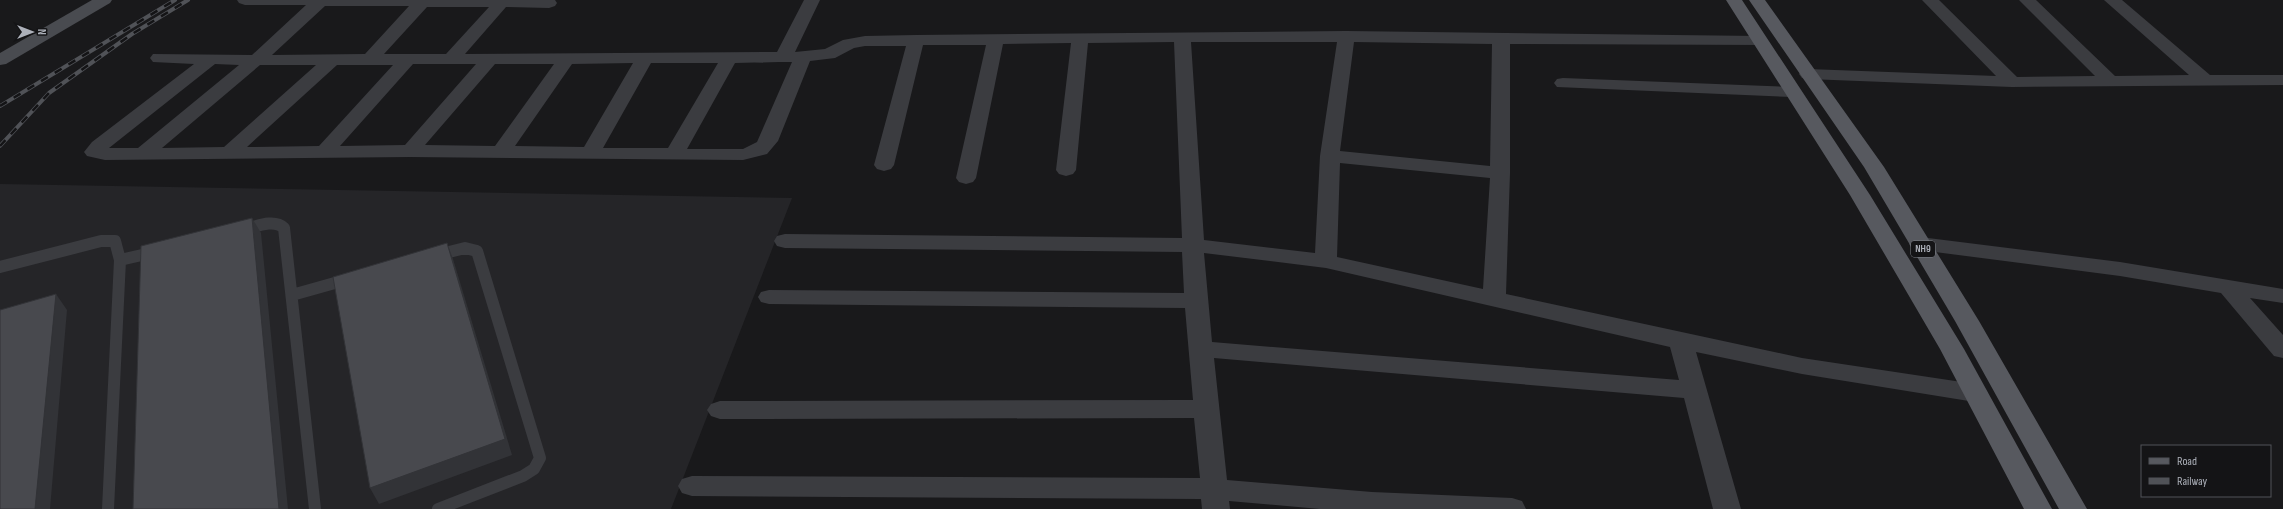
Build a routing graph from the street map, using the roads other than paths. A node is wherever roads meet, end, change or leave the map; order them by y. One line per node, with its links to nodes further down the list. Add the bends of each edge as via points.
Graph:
1 (104, 0): 31 (street)
2 (245, 0): 9 (street)
3 (812, 0): 28 (street)
4 (1734, 0): 19 (main road, NH9)
5 (1757, 0): 34 (main road, NH9)
6 (1930, 0): 39 (street)
7 (2027, 0): 37 (street)
8 (2112, 0): 35 (street)
9 (321, 1): 11 (street); 33 (street)
10 (503, 1): 11 (street); 12 (street); 23 (street)
11 (422, 2): 30 (street)
12 (549, 3)
13 (1182, 36): 14 (street); 15 (street); 56 (street)
14 (1346, 36): 16 (street); 48 (street)
15 (1080, 38): 17 (street); 50 (street)
16 (1501, 38): 19 (street); 51 (street)
17 (996, 39): 18 (street); 52 (street)
18 (916, 40): 20 (street, via 852,43 829,54); 49 (street)
19 (1759, 41): 40 (main road, NH9)
20 (803, 57): 28 (street); 47 (street, via 762,149 738,155)
21 (159, 58): 32 (street)
22 (409, 58): 23 (street); 30 (street); 41 (street)
23 (452, 58): 24 (street)
24 (491, 58): 25 (street); 42 (street)
25 (567, 58): 26 (street); 43 (street)
26 (645, 58): 27 (street); 45 (street)
27 (729, 58): 28 (street); 47 (street)
28 (783, 58)
29 (333, 59): 30 (street); 33 (street); 44 (street)
30 (370, 59)
31 (0, 60)
32 (210, 60): 33 (street); 46 (street, via 98,146 94,152)
33 (256, 60): 46 (street)
34 (1808, 74): 39 (street); 55 (main road, NH9, via 1874,167)
35 (2205, 80): 36 (street); 37 (street)
36 (2283, 80)
37 (2110, 81): 39 (street)
38 (1563, 82): 40 (street)
39 (2012, 82)
40 (1792, 92): 73 (main road, NH9, via 1860,195 1952,349)
41 (325, 151): 42 (street); 44 (street)
42 (410, 151): 43 (street)
43 (500, 152): 45 (street)
44 (230, 153): 46 (street)
45 (590, 153): 47 (street)
46 (142, 154)
47 (674, 155)
48 (1330, 156): 51 (street); 60 (street)
49 (884, 165)
50 (1066, 170)
51 (1500, 173): 67 (street)
52 (966, 178)
53 (228, 233): 64 (lane, via 272,223 283,225)
54 (785, 241): 56 (street)
55 (1920, 244): 63 (street, via 2120,269); 84 (main road, NH9, via 1971,328)
56 (1193, 245): 60 (street); 68 (street)
57 (167, 249): 59 (lane)
58 (429, 257): 80 (lane, via 465,248 477,251 540,458 534,469 523,476)
59 (120, 260): 61 (lane, via 115,241 107,240); 78 (lane)
60 (1326, 261): 67 (street)
61 (0, 267)
62 (360, 276): 64 (lane)
63 (2228, 287): 65 (street); 71 (street)
64 (292, 295): 79 (lane)
65 (2283, 296)
66 (769, 297): 68 (street)
67 (1494, 299): 69 (street)
68 (1196, 300): 70 (street)
69 (1681, 341): 72 (street); 73 (street, via 1802,366)
70 (1201, 349): 72 (street); 74 (street)
71 (2283, 350)
72 (1693, 390): 82 (street)
73 (1975, 393): 83 (main road, NH9)
74 (1205, 409): 75 (street); 77 (street)
75 (720, 410)
76 (692, 486): 77 (street)
77 (1215, 499): 81 (street)
78 (108, 509)
79 (315, 509)
80 (438, 509)
81 (1512, 509)
82 (1727, 509)
83 (2038, 509)
84 (2073, 509)

